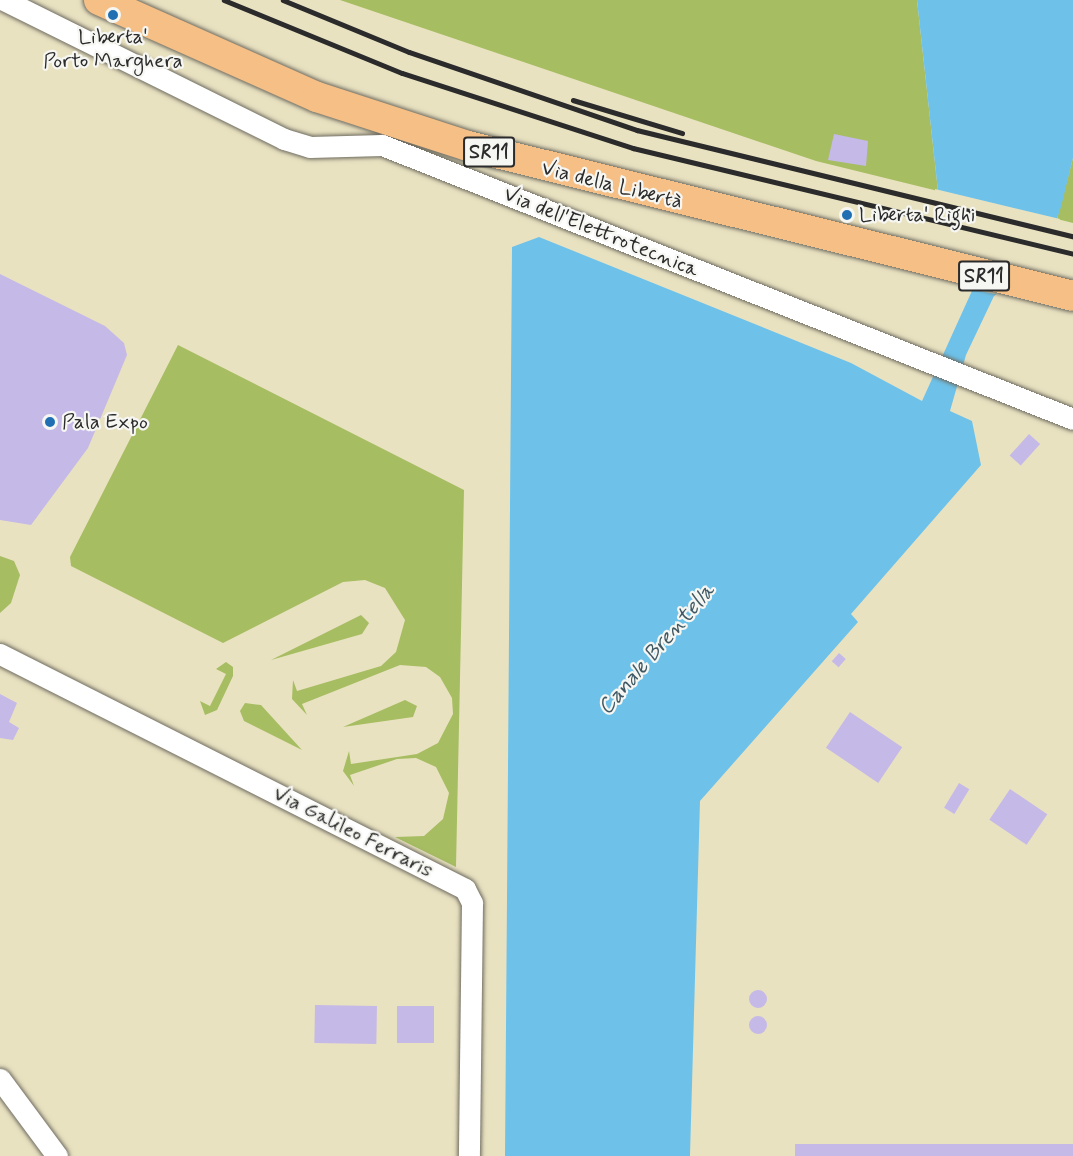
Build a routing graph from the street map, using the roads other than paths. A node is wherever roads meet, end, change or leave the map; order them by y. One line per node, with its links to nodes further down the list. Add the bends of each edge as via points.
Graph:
1 (4, 0): 7 (street, Via dell'Elettrotecnica, via 284,139 310,147 382,146)
2 (99, 0): 4 (highway, Via della Libertà / SR11, via 317,97 468,146)
3 (142, 0): 4 (highway, Via della Libertà / SR11, via 324,81 472,130)
4 (898, 245): 5 (highway, Via della Libertà / SR11); 6 (highway, Via della Libertà / SR11)
5 (1073, 277)
6 (1073, 296)
7 (1073, 420)
8 (0, 654): 11 (street, Via Galileo Ferraris, via 465,889 472,903)
9 (0, 1080): 10 (street)
10 (57, 1156)
11 (469, 1156)

